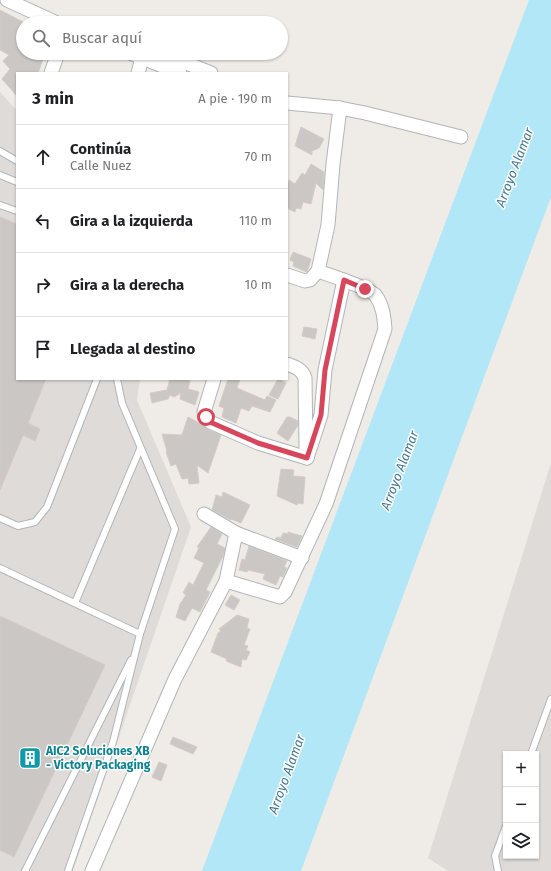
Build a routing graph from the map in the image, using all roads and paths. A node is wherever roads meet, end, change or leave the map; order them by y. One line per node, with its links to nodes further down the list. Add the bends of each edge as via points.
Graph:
1 (7, 0): 2 (street)
2 (26, 5): 3 (street)
3 (46, 16)
4 (55, 60): 8 (street)
5 (141, 60): 9 (street)
6 (147, 60): 10 (street)
7 (178, 60): 11 (street)
8 (50, 72)
9 (138, 72)
10 (177, 72)
11 (208, 72)
12 (288, 106): 13 (street)
13 (340, 108): 14 (street); 22 (street, via 328,224)
14 (461, 137)
15 (0, 151): 16 (lane)
16 (16, 160)
17 (0, 175): 18 (lane)
18 (16, 182)
19 (0, 204): 20 (lane)
20 (16, 211)
21 (288, 274): 22 (street, via 305,281)
22 (314, 275): 23 (street)
23 (344, 280): 29 (street, via 325,370 321,415); 33 (street, via 375,295 384,313 385,329 326,504)
24 (293, 367): 29 (street, via 303,372 305,378)
25 (97, 380): 31 (lane, via 47,507 35,522 18,526)
26 (117, 380): 28 (lane, via 122,403)
27 (214, 380): 29 (street, via 204,412 210,422 258,443)
28 (140, 449): 36 (lane); 37 (lane, via 175,529)
29 (307, 458)
30 (204, 514): 32 (street)
31 (0, 518)
32 (236, 533): 33 (street); 35 (street)
33 (302, 558): 35 (street, via 286,592 280,597)
34 (0, 568): 36 (lane)
35 (226, 581): 44 (street, via 175,679)
36 (75, 603): 37 (lane)
37 (140, 634): 38 (lane)
38 (136, 650): 42 (lane); 43 (lane, via 114,742)
39 (551, 699): 40 (lane)
40 (532, 751)
41 (503, 834): 45 (lane, via 495,856)
42 (25, 871)
43 (68, 871)
44 (92, 871)
45 (498, 871)

